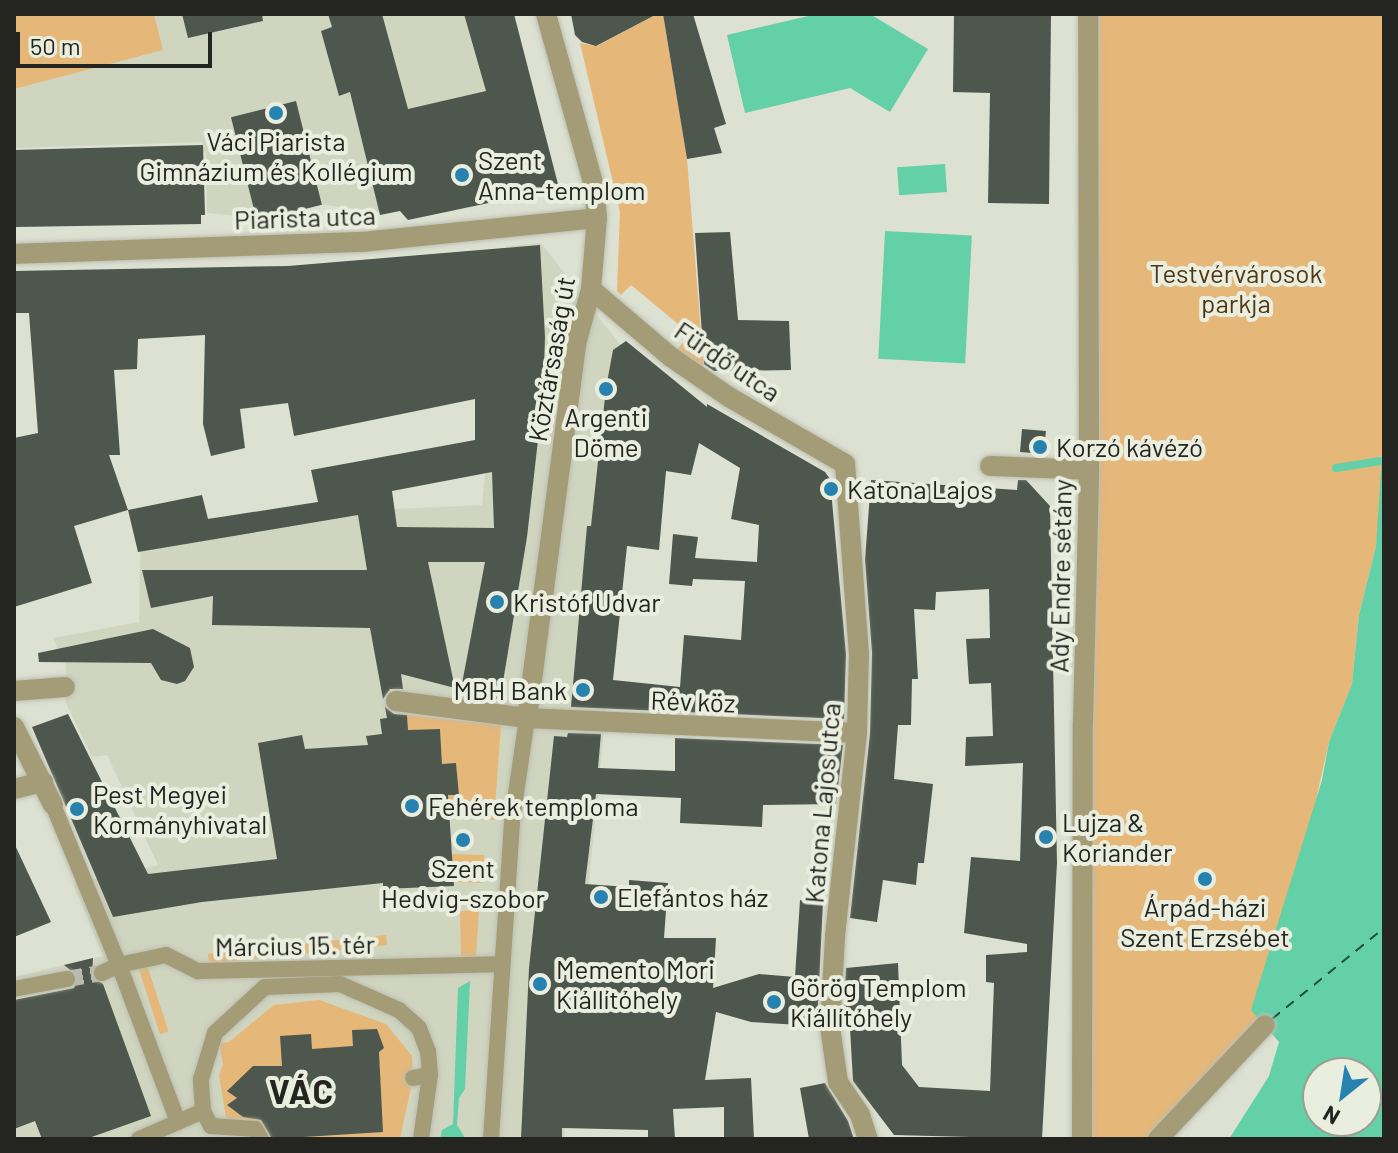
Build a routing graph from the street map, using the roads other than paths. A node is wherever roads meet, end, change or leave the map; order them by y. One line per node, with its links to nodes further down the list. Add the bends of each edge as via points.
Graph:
1 (546, 14): 3 (street, Köztársaság út, via 594,186)
2 (1088, 14): 8 (street, Ady Endre sétány)
3 (597, 218): 4 (street, Piarista utca, via 362,242); 5 (street, Köztársaság út)
4 (14, 254)
5 (591, 289): 6 (street, Fürdő utca, via 671,357 729,397); 12 (street, Köztársaság út, via 576,344)
6 (845, 464): 14 (street, Katona Lajos utca, via 859,654)
7 (990, 466): 8 (street)
8 (1089, 470): 31 (street, Ady Endre sétány)
9 (65, 687): 10 (street)
10 (14, 691)
11 (396, 701): 12 (street, Rév köz)
12 (527, 718): 14 (street, Rév köz); 18 (street, via 512,821)
13 (14, 727): 15 (street)
14 (857, 733): 30 (street, Katona Lajos utca, via 830,1027 838,1082 860,1115)
15 (43, 782): 16 (street); 17 (street)
16 (14, 789)
17 (53, 805): 19 (street)
18 (502, 964): 19 (street, Március 15. tér, via 198,971 166,955); 29 (street)
19 (119, 965): 20 (street, Március 15. tér); 25 (street)
20 (102, 973)
21 (67, 979): 22 (street)
22 (14, 989)
23 (1265, 1025): 32 (street)
24 (203, 1111): 25 (street); 26 (street, via 211,1126); 28 (street, via 201,1079 215,1033 265,987 317,993 340,984 399,1010 419,1028 428,1051)
25 (178, 1122): 27 (street)
26 (258, 1131)
27 (139, 1139)
28 (421, 1139)
29 (491, 1139)
30 (868, 1139)
31 (1082, 1139)
32 (1158, 1139)

